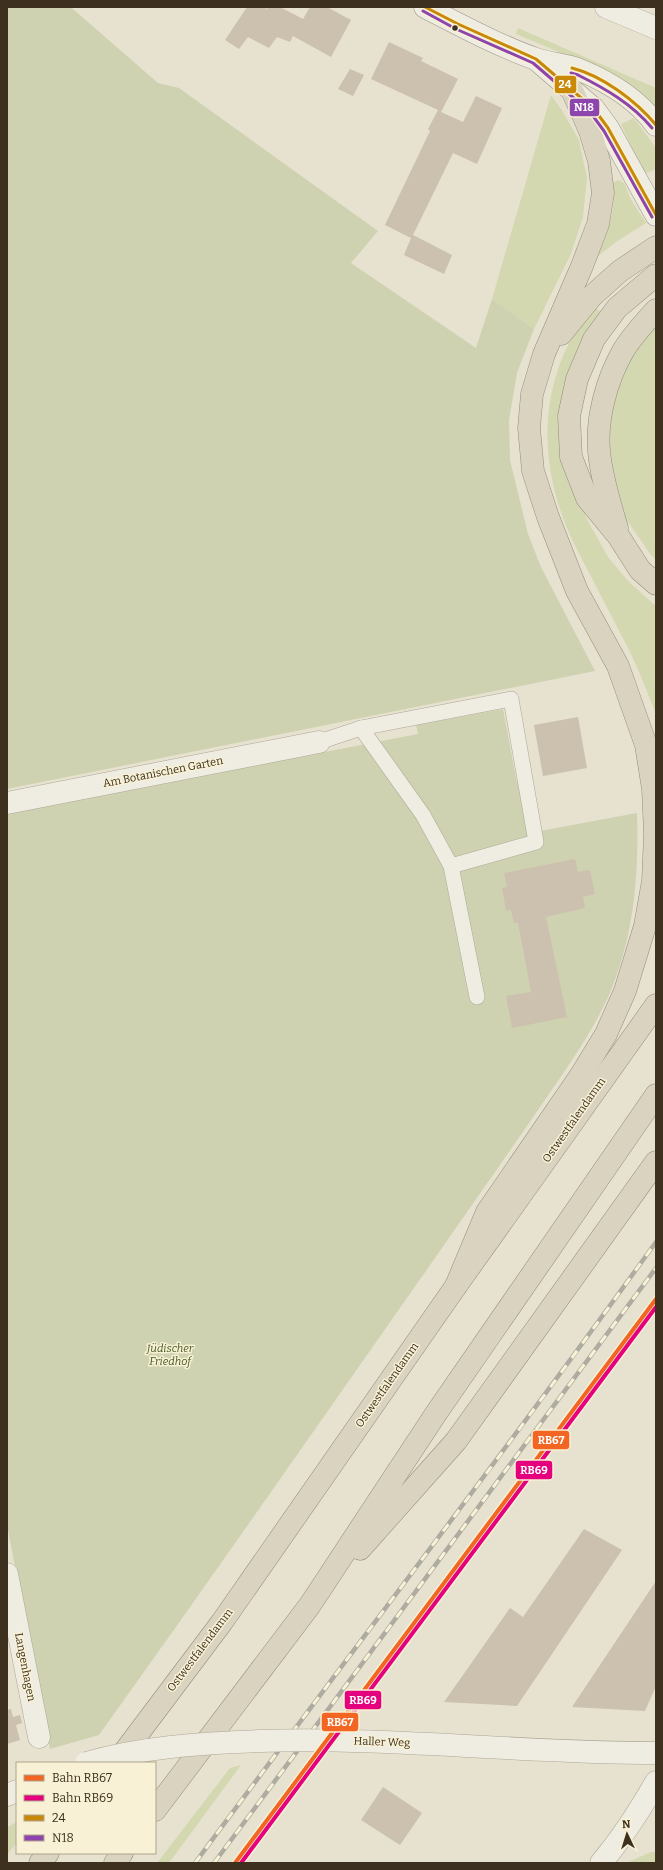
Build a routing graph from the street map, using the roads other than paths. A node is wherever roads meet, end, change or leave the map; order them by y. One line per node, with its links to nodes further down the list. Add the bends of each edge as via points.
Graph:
1 (425, 7): 4 (street)
2 (606, 7): 3 (street)
3 (656, 28)
4 (536, 59): 5 (street); 6 (street, via 580,70 624,93)
5 (572, 90): 7 (street, via 594,109 608,128); 11 (highway, via 590,131 599,161 603,193 598,224)
6 (656, 125)
7 (656, 215)
8 (656, 247): 11 (highway, via 620,271 592,296)
9 (656, 275): 12 (highway, via 617,308 594,339 577,379 569,416 571,457 587,498)
10 (656, 310): 12 (highway, via 623,351 612,375 600,421 599,451)
11 (544, 354): 22 (highway, via 531,401 529,428 533,471 577,591 618,666 646,745 653,789 655,834 652,881 645,926 625,991 606,1034 487,1212)
12 (619, 537): 13 (highway, via 640,570)
13 (656, 584)
14 (361, 728): 15 (lane); 17 (lane, via 423,815); 17 (lane, via 511,699 536,842)
15 (319, 742): 16 (street, Am Botanischen Garten)
16 (7, 803)
17 (451, 866): 18 (lane)
18 (477, 997)
19 (656, 1005): 22 (highway, Ostwestfalendamm)
20 (656, 1094): 24 (highway, via 437,1412)
21 (656, 1162): 24 (highway, via 456,1441)
22 (456, 1286): 28 (highway, Ostwestfalendamm, via 222,1622)
23 (7, 1574): 25 (street, Langenhagen)
24 (310, 1605): 31 (highway)
25 (39, 1737)
26 (656, 1752): 27 (street, Haller Weg, bridge, via 296,1740 185,1745)
27 (91, 1762)
28 (117, 1762)
29 (656, 1782): 30 (street)
30 (650, 1805): 36 (street)
31 (156, 1809)
32 (47, 1854): 34 (highway)
33 (121, 1854): 35 (highway)
34 (40, 1863)
35 (115, 1863)
36 (601, 1863)

